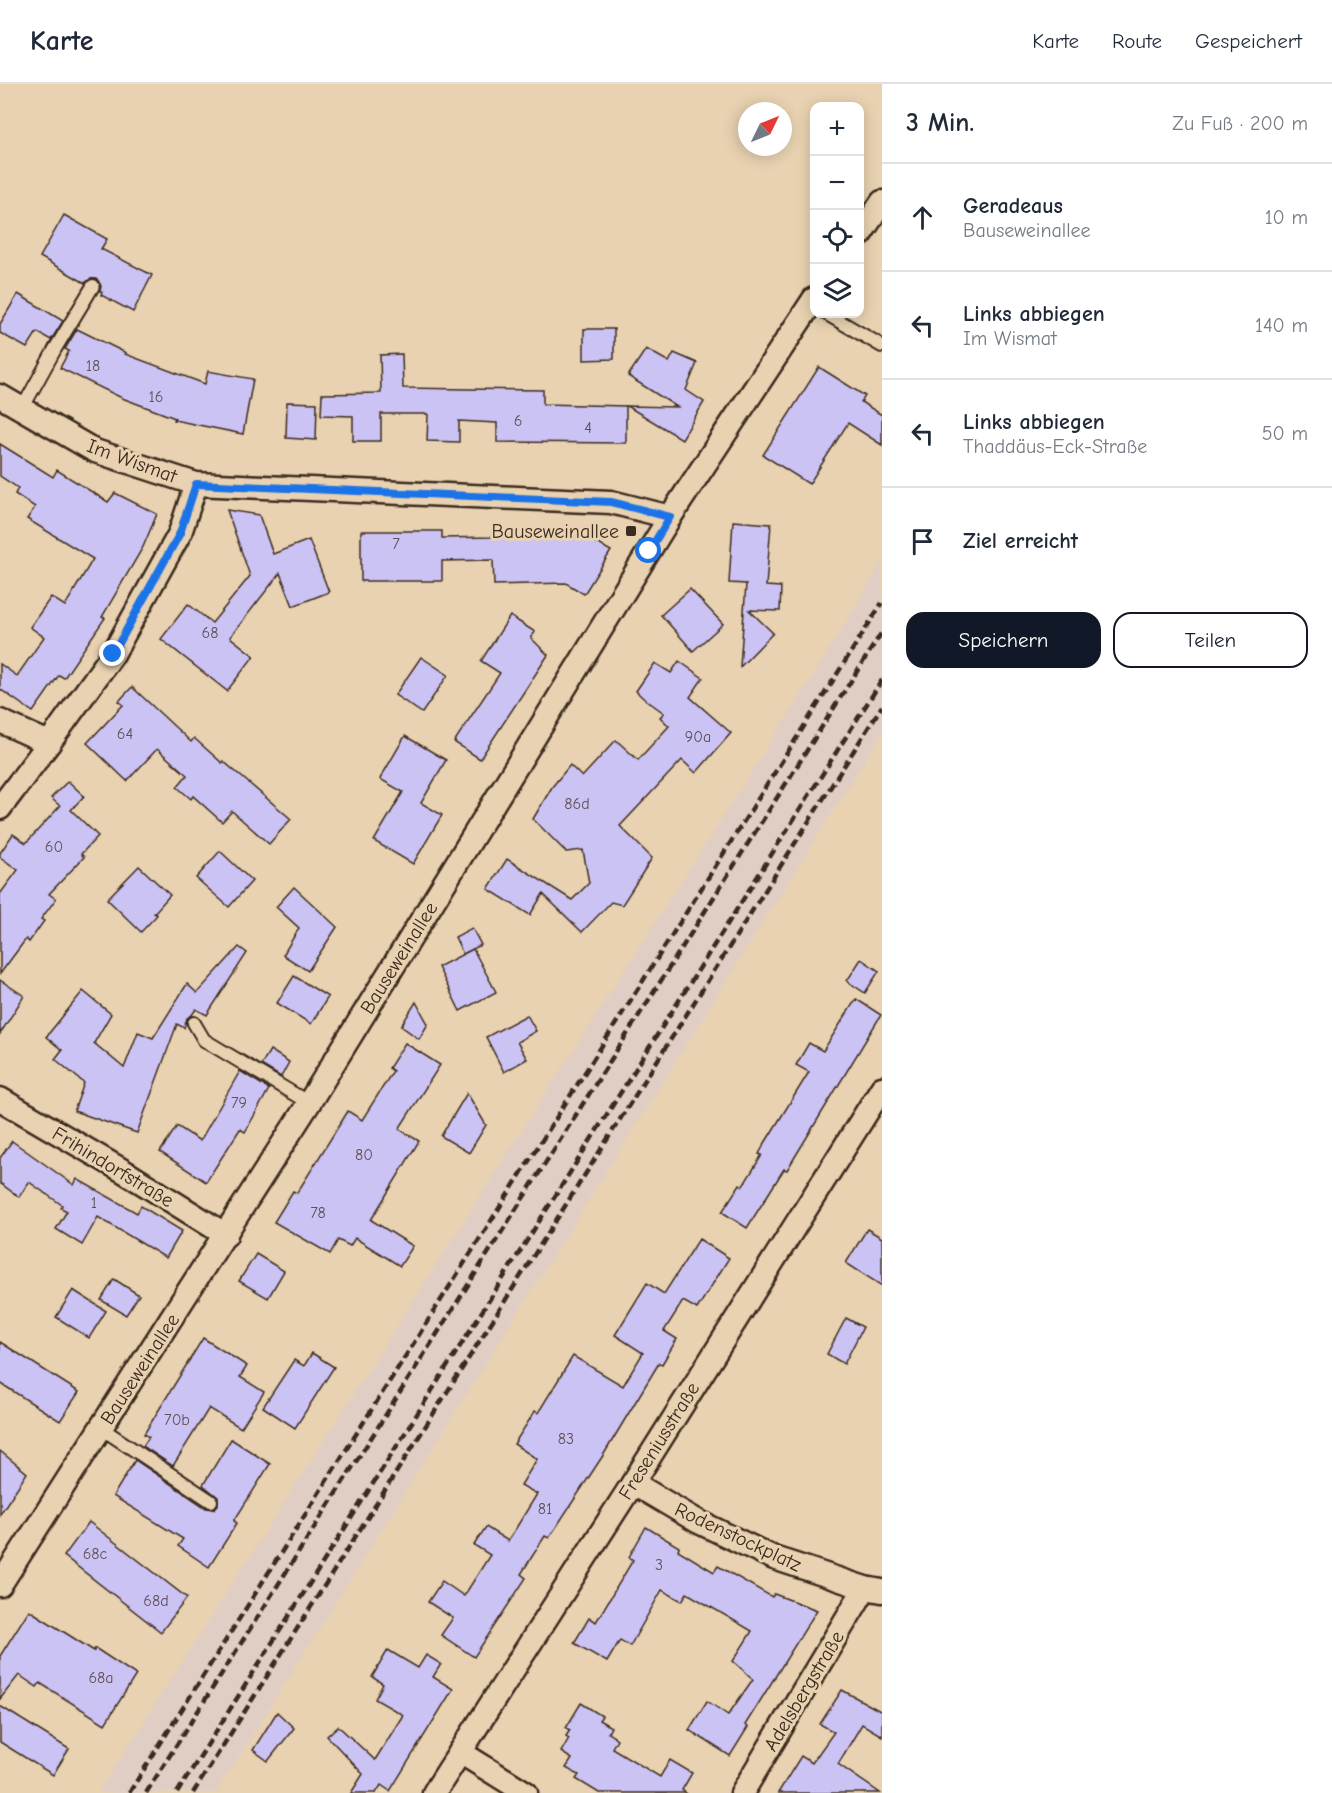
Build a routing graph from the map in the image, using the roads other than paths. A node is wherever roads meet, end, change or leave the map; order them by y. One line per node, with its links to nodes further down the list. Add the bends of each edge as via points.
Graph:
1 (882, 202): 2 (street)
2 (864, 229)
3 (93, 286): 8 (lane)
4 (810, 316): 10 (street, Bauseweinallee)
5 (836, 318): 6 (lane)
6 (882, 346)
7 (0, 396): 8 (street, Im Wismat)
8 (22, 409): 9 (street, Im Wismat, via 95,451)
9 (196, 484): 10 (street, Im Wismat, via 611,502); 12 (street, via 180,533 113,654)
10 (670, 517): 17 (street, Bauseweinallee)
11 (0, 721): 12 (street)
12 (49, 743): 13 (street)
13 (0, 808)
14 (194, 1023): 17 (lane, via 204,1040)
15 (882, 1088): 20 (street, Freseniusstraße)
16 (0, 1099): 18 (street, Frihindorfstraße)
17 (309, 1103): 18 (street, Bauseweinallee)
18 (226, 1235): 19 (street, Bauseweinallee)
19 (101, 1428): 21 (lane); 22 (street, Bauseweinallee)
20 (633, 1483): 23 (street, Rodenstockplatz, via 697,1521 774,1558); 24 (street, Freseniusstraße)
21 (211, 1501)
22 (0, 1585)
23 (873, 1590): 27 (street, Adelsbergstraße)
24 (460, 1752): 25 (street, Freseniusstraße); 26 (street)
25 (434, 1793)
26 (526, 1793)
27 (742, 1793)

